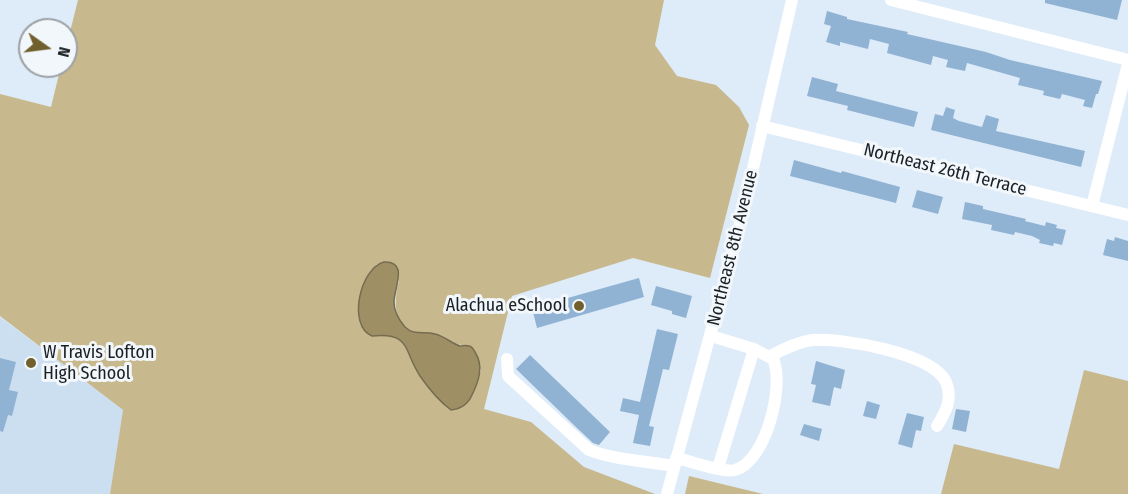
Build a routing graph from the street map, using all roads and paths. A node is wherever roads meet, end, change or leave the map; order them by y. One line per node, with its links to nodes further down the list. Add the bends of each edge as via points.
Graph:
1 (792, 0): 4 (street, Northeast 8th Avenue)
2 (891, 0): 3 (street)
3 (1128, 62): 5 (street)
4 (762, 126): 5 (street, Northeast 26th Terrace); 7 (street, Northeast 8th Avenue)
5 (1092, 206): 6 (street, Northeast 26th Terrace)
6 (1128, 215)
7 (711, 336): 8 (street); 12 (street, Northeast 8th Avenue)
8 (754, 349): 9 (street); 13 (street)
9 (770, 357): 11 (street, via 788,346 813,340 862,343 905,355 930,366 946,380 950,394 947,410); 13 (street, via 776,366 777,387 765,433 747,463 732,471)
10 (507, 359): 12 (street, via 508,376 589,450 603,456)
11 (937, 426)
12 (675, 462): 13 (street); 14 (street, Northeast 8th Avenue)
13 (718, 468)
14 (667, 494)

